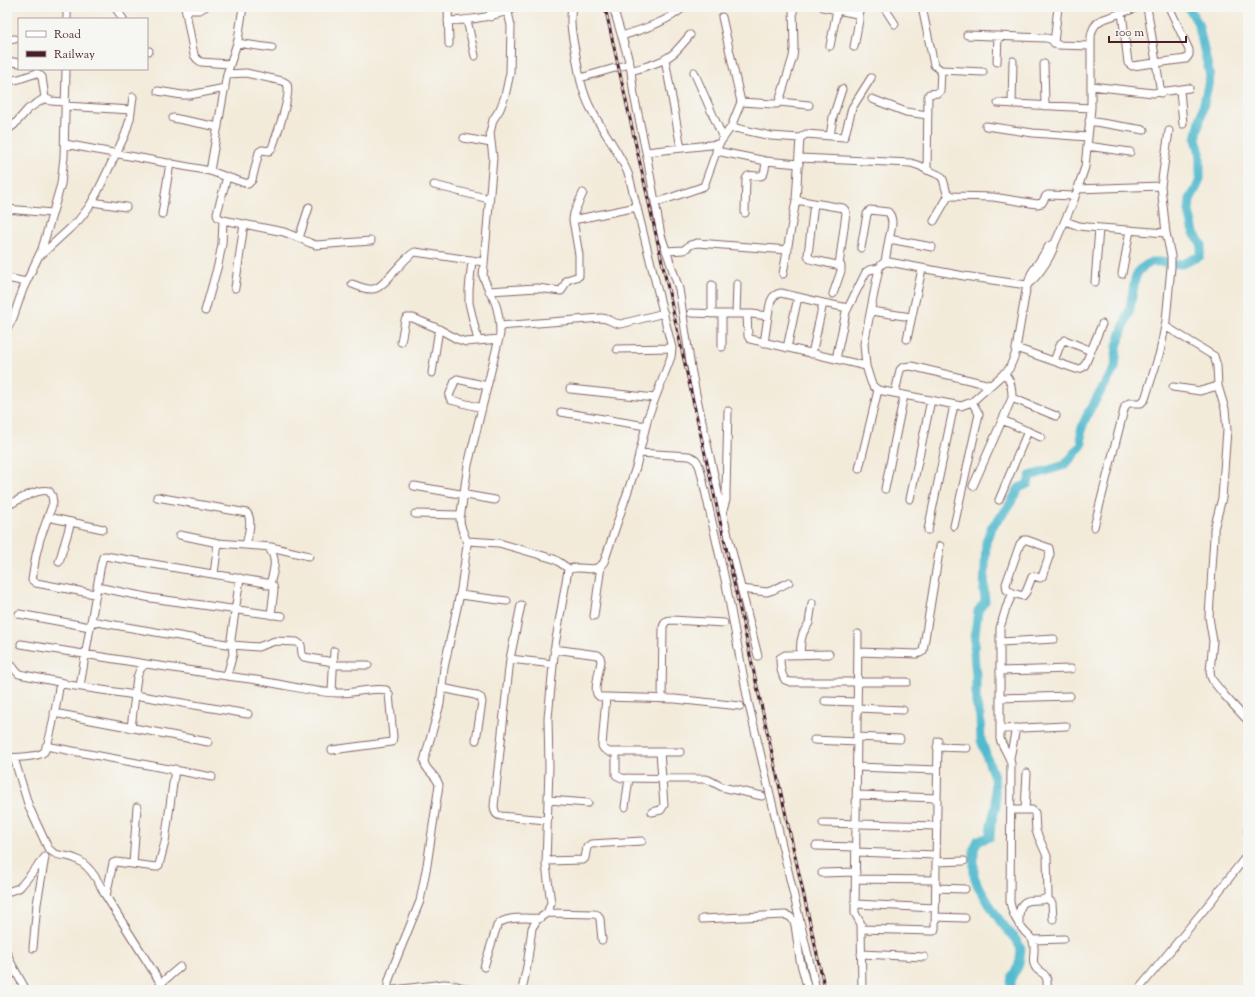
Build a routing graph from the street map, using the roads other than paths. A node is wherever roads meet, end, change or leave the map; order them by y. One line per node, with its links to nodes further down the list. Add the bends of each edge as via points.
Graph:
1 (67, 7): 27 (street)
2 (115, 7): 28 (street)
3 (205, 7): 20 (street, via 199,10)
4 (243, 7): 39 (street)
5 (448, 7): 30 (street)
6 (490, 7): 25 (street)
7 (518, 7): 22 (street)
8 (572, 7): 61 (street, via 571,28)
9 (613, 7): 33 (street)
10 (684, 7): 33 (street, via 656,23)
11 (793, 7): 75 (street, via 793,57)
12 (823, 7): 21 (street)
13 (863, 7): 24 (street)
14 (884, 7): 31 (street)
15 (922, 7): 56 (street, via 934,65)
16 (1058, 7): 38 (street)
17 (1139, 7): 23 (street)
18 (1147, 7): 51 (street)
19 (1170, 7): 51 (street, via 1189,50 1188,55 1186,59)
20 (185, 9): 52 (street, via 197,59 201,62)
21 (837, 10): 24 (street); 41 (street)
22 (508, 12): 25 (street); 98 (street, via 511,26 510,74 503,102 491,126)
23 (1122, 12): 42 (street, via 1096,24 1092,30); 51 (street, via 1128,63 1132,66)
24 (857, 14): 43 (street, via 859,20)
25 (491, 17): 29 (street)
26 (722, 17): 74 (street)
27 (67, 18)
28 (123, 18)
29 (467, 20): 30 (street); 45 (street)
30 (448, 21): 40 (street)
31 (895, 24)
32 (690, 35): 46 (street)
33 (622, 36): 54 (street)
34 (967, 36): 35 (street)
35 (998, 36): 38 (street, via 1046,38); 49 (street)
36 (16, 39): 37 (street)
37 (7, 40)
38 (1054, 43): 42 (street, via 1063,46)
39 (237, 44): 44 (street); 52 (street)
40 (449, 44)
41 (830, 46)
42 (1091, 46): 64 (street)
43 (854, 47)
44 (272, 48)
45 (475, 56)
46 (665, 59): 54 (street); 101 (street)
47 (7, 61): 50 (street)
48 (1013, 61): 78 (street)
49 (998, 62)
50 (18, 63)
51 (1156, 63): 70 (street)
52 (230, 64): 60 (street)
53 (1044, 64): 80 (street)
54 (630, 68): 61 (street, via 618,67); 103 (street)
55 (66, 70): 77 (street)
56 (941, 70): 59 (street); 83 (street, via 940,91 929,94)
57 (34, 71): 63 (street, via 20,79); 72 (street, via 43,80)
58 (694, 72): 97 (street)
59 (983, 72)
60 (227, 74): 65 (street); 111 (street, via 246,73 282,81 286,82 288,88 283,118 272,148 269,152 259,152 252,180 248,184)
61 (580, 78): 125 (street, via 591,109 625,164)
62 (871, 78): 93 (street, via 852,108 845,135)
63 (7, 81)
64 (1091, 86): 70 (street); 81 (street)
65 (225, 88): 69 (street, via 190,95); 88 (street)
66 (1189, 88): 68 (street)
67 (842, 89): 93 (street)
68 (1180, 90): 70 (street); 86 (street)
69 (158, 91)
70 (1162, 92)
71 (133, 97): 82 (street)
72 (45, 98): 77 (street); 90 (street, via 28,108)
73 (872, 99): 83 (street, via 906,112)
74 (741, 102): 75 (street); 89 (street)
75 (779, 102): 79 (street)
76 (998, 103): 78 (street)
77 (65, 104): 82 (street); 99 (street)
78 (1012, 104): 80 (street)
79 (809, 105)
80 (1045, 106): 81 (street)
81 (1091, 108): 85 (street)
82 (131, 110): 105 (street)
83 (928, 115): 109 (street)
84 (173, 118): 88 (street)
85 (1089, 122): 91 (street); 94 (street)
86 (1183, 124)
87 (986, 126): 94 (street)
88 (218, 127): 110 (street)
89 (731, 127): 96 (street, via 771,136); 97 (street)
90 (7, 130)
91 (1144, 130)
92 (1169, 131): 113 (street)
93 (830, 136): 96 (street, via 806,134)
94 (1088, 137): 100 (street)
95 (464, 138): 98 (street)
96 (800, 138): 107 (street)
97 (721, 141): 101 (street); 102 (street)
98 (491, 143): 118 (street, via 493,158)
99 (64, 144): 105 (street); 127 (street, via 61,184)
100 (1087, 146): 104 (street); 114 (street, via 1085,167)
101 (681, 148): 103 (street)
102 (716, 151): 106 (street); 121 (street, via 704,186)
103 (646, 152): 121 (street)
104 (1130, 152)
105 (117, 154): 108 (street); 120 (street)
106 (766, 161): 107 (street); 128 (street, via 762,176 751,175 746,179)
107 (799, 161): 109 (street, via 911,163); 119 (street)
108 (170, 164): 110 (street); 129 (street)
109 (926, 170): 116 (street, via 944,178)
110 (210, 171): 111 (street)
111 (227, 177): 130 (street, via 217,213)
112 (434, 185): 118 (street)
113 (1161, 186): 114 (street); 137 (street)
114 (1078, 188): 117 (street)
115 (583, 193): 131 (street)
116 (949, 195): 117 (street, via 1037,204 1042,203 1048,195); 132 (street)
117 (1075, 196): 133 (street)
118 (489, 199): 147 (street)
119 (796, 200): 122 (street); 143 (street)
120 (92, 202): 123 (street); 145 (street, via 78,222)
121 (655, 203): 144 (street)
122 (814, 203): 149 (street, via 808,255 814,260); 149 (street, via 845,210)
123 (126, 207)
124 (309, 207): 138 (street)
125 (637, 207): 131 (street); 169 (street)
126 (7, 209): 127 (street)
127 (52, 213): 145 (street)
128 (745, 213)
129 (162, 214)
130 (223, 220): 134 (street); 167 (street, via 221,249)
131 (573, 220): 162 (street, via 579,255 579,276 567,280 561,291 537,288)
132 (934, 221)
133 (1065, 221): 135 (street, via 1079,226); 160 (street, via 1056,243 1049,246)
134 (244, 224): 138 (street); 161 (street)
135 (1099, 228): 136 (street); 156 (street)
136 (1130, 230): 137 (street); 153 (street)
137 (1166, 233): 179 (street, via 1172,267)
138 (300, 238): 140 (street, via 316,245)
139 (889, 239): 141 (street); 142 (street, via 892,220 890,214 873,209 867,214); 148 (street)
140 (371, 241)
141 (932, 247)
142 (860, 248)
143 (788, 250): 144 (street, via 697,243 684,250); 152 (street)
144 (666, 251): 231 (street, via 679,289 691,368)
145 (39, 257): 155 (street)
146 (472, 260): 147 (street); 157 (street, via 416,252 406,258 379,288 372,290); 184 (street, via 469,303)
147 (484, 262): 162 (street, via 485,282)
148 (885, 262): 150 (street); 151 (street)
149 (839, 265): 163 (street, via 841,271)
150 (879, 268): 166 (street, via 866,272); 168 (street)
151 (922, 268): 160 (street); 176 (street)
152 (783, 274)
153 (1122, 274)
154 (7, 278): 155 (street)
155 (26, 282): 180 (street)
156 (1095, 282)
157 (352, 284)
158 (737, 284): 173 (street)
159 (712, 285): 171 (street)
160 (1027, 285): 190 (street)
161 (234, 288)
162 (489, 290): 178 (street)
163 (833, 294)
164 (798, 297): 165 (street); 175 (street, via 781,293 774,295 770,300); 189 (street)
165 (823, 303): 166 (street); 193 (street)
166 (848, 308): 194 (street)
167 (205, 311)
168 (871, 311): 176 (street); 196 (street, via 864,344)
169 (664, 313): 178 (street, via 621,324 601,318); 188 (street)
170 (691, 313): 171 (street)
171 (712, 314): 172 (street)
172 (722, 314): 173 (street); 187 (street)
173 (736, 314): 174 (street)
174 (747, 314): 175 (street); 186 (street, via 748,336)
175 (768, 316): 186 (street)
176 (911, 317): 183 (street)
177 (1102, 324): 192 (street)
178 (500, 326): 182 (street)
179 (1165, 326): 201 (street, via 1214,356); 237 (street, via 1145,400 1126,406)
180 (7, 329)
181 (439, 329): 184 (street, via 461,341); 185 (street, via 407,318); 197 (street)
182 (499, 339): 184 (street); 200 (street)
183 (906, 339)
184 (478, 341)
185 (401, 342)
186 (764, 343): 189 (street)
187 (722, 347)
188 (672, 348): 191 (street); 207 (street)
189 (787, 348): 193 (street)
190 (1016, 348): 195 (street); 198 (street, via 1009,369)
191 (617, 350)
192 (1091, 351): 195 (street, via 1085,365 1080,369); 195 (street, via 1065,340 1061,343)
193 (812, 354): 194 (street)
194 (836, 359): 196 (street)
195 (1054, 361)
196 (866, 366): 204 (street, via 873,386)
197 (432, 373)
198 (1004, 373): 199 (street); 208 (street, via 1011,383)
199 (990, 385): 205 (street, via 906,366 900,370); 210 (street)
200 (487, 386): 212 (street); 212 (street, via 457,379 449,396 451,400)
201 (1218, 386): 202 (street, via 1200,391); 306 (street, via 1226,417 1227,442 1222,498 1214,529 1209,617 1213,646 1210,671 1213,682)
202 (1174, 387)
203 (570, 388): 207 (street)
204 (878, 390): 205 (street); 221 (street)
205 (895, 393): 206 (street)
206 (904, 395): 209 (street); 224 (street)
207 (655, 398): 217 (street)
208 (1012, 398): 215 (street); 216 (street)
209 (931, 400): 211 (street); 227 (street)
210 (972, 402): 211 (street, via 961,406); 236 (street, via 979,414)
211 (954, 405): 239 (street)
212 (482, 408): 225 (street)
213 (728, 411): 231 (street, via 726,500)
214 (561, 412): 217 (street)
215 (1056, 416)
216 (1002, 420): 218 (street); 223 (street)
217 (646, 426): 220 (street)
218 (1028, 431): 219 (street); 229 (street)
219 (1041, 437)
220 (639, 453): 248 (street); 392 (street, via 694,457 700,468 726,584 748,701)
221 (859, 469)
222 (414, 486): 225 (street)
223 (973, 486)
224 (885, 489)
225 (463, 494): 228 (street); 233 (street)
226 (157, 497): 243 (street, via 247,512 250,517)
227 (910, 499)
228 (495, 500)
229 (999, 500)
230 (7, 506): 234 (street, via 31,494 49,491 54,503)
231 (722, 511): 254 (street)
232 (415, 514): 233 (street)
233 (460, 515): 241 (street, via 460,524)
234 (48, 517): 235 (street); 255 (street, via 36,555 32,580 36,583)
235 (71, 522): 238 (street); 247 (street)
236 (954, 526)
237 (1094, 527)
238 (103, 529)
239 (928, 530)
240 (180, 535): 242 (street)
241 (467, 542): 249 (street, via 490,541 506,544 554,559); 257 (street)
242 (218, 543): 243 (street); 250 (street)
243 (246, 545): 246 (street, via 271,547)
244 (940, 546): 275 (street, via 923,651 917,654)
245 (270, 550): 253 (street, via 275,562)
246 (310, 556)
247 (59, 562)
248 (601, 566): 249 (street, via 596,569); 265 (street)
249 (569, 569): 273 (street)
250 (214, 574): 251 (street); 255 (street, via 105,556)
251 (240, 578): 253 (street); 261 (street)
252 (789, 582): 254 (street, via 767,592)
253 (268, 585): 263 (street, via 273,586 274,590)
254 (741, 589): 279 (street)
255 (96, 590): 261 (street); 266 (street)
256 (1013, 593): 256 (street, via 1006,590 1006,584 1021,541 1027,540 1050,548 1042,577 1032,577 1023,596); 270 (street, via 1002,619)
257 (460, 595): 258 (street); 293 (street)
258 (507, 601)
259 (812, 603): 278 (street, via 809,623 801,641)
260 (520, 605): 281 (street)
261 (235, 610): 263 (street); 272 (street)
262 (18, 614): 266 (street)
263 (270, 615): 264 (street)
264 (282, 616)
265 (594, 616)
266 (90, 624): 272 (street); 276 (street)
267 (724, 624): 298 (street, via 672,620 664,622)
268 (858, 634): 275 (street)
269 (1054, 639): 270 (street)
270 (1000, 642): 287 (street)
271 (21, 644): 276 (street)
272 (232, 645): 283 (street, via 258,647 271,641 297,642 301,645 304,657); 288 (street, via 232,658)
273 (554, 649): 284 (street); 297 (street, via 599,655 601,661 596,693 600,697)
274 (334, 651): 283 (street)
275 (858, 652): 289 (street)
276 (86, 654): 282 (street); 292 (street)
277 (829, 654): 278 (street)
278 (800, 655): 289 (street, via 785,655 780,658 783,677 787,682)
279 (758, 656)
280 (7, 660): 291 (street, via 19,674)
281 (510, 660): 284 (street); 341 (street, via 495,812 501,816)
282 (146, 664): 288 (street); 295 (street, via 139,671)
283 (333, 664): 285 (street); 294 (street)
284 (553, 664): 334 (street, via 548,718)
285 (368, 665)
286 (1070, 669): 287 (street)
287 (1000, 671): 299 (street)
288 (227, 676): 294 (street, via 303,690)
289 (858, 682): 290 (street); 301 (street)
290 (907, 682)
291 (64, 683): 292 (street); 304 (street, via 59,688)
292 (80, 686): 295 (street)
293 (442, 688): 312 (street, via 481,698); 387 (street, via 438,714 424,761 425,767 440,785 427,865 420,901 394,965)
294 (332, 692): 318 (street, via 386,690 389,694 393,737 392,742)
295 (135, 695): 305 (street); 308 (street)
296 (1070, 696): 299 (street)
297 (606, 697): 298 (street); 319 (street, via 602,746 606,751)
298 (662, 698): 302 (street)
299 (1000, 698): 310 (street)
300 (825, 701): 301 (street)
301 (857, 705): 303 (street); 314 (street)
302 (740, 706)
303 (903, 710)
304 (54, 713): 308 (street); 316 (street)
305 (248, 714)
306 (1248, 721)
307 (1066, 726): 309 (street)
308 (131, 728): 315 (street)
309 (1016, 728): 310 (street); 323 (street)
310 (1001, 729): 323 (street, via 1002,746)
311 (900, 739): 314 (street)
312 (476, 740)
313 (814, 740): 314 (street)
314 (857, 740): 324 (street)
315 (208, 742)
316 (46, 746): 322 (street, via 41,754); 325 (street)
317 (967, 748): 326 (street, via 937,744)
318 (332, 750)
319 (616, 752): 320 (street); 329 (street, via 616,775)
320 (660, 752): 321 (street); 330 (street)
321 (680, 752)
322 (10, 758): 350 (street, via 48,848)
323 (1010, 758): 338 (street)
324 (857, 767): 326 (street); 331 (street)
325 (174, 770): 328 (street); 355 (street, via 165,842 159,865 156,867)
326 (937, 770): 333 (street)
327 (1027, 773): 339 (street)
328 (212, 777)
329 (629, 778): 330 (street); 337 (street)
330 (663, 778): 332 (street, via 704,778 722,787); 340 (street, via 664,805 661,810)
331 (857, 795): 333 (street); 343 (street)
332 (762, 796)
333 (937, 798): 344 (street)
334 (548, 800): 335 (street); 341 (street)
335 (588, 803)
336 (137, 807): 355 (street)
337 (625, 807)
338 (1011, 810): 339 (street); 372 (street, via 1010,902)
339 (1025, 810): 363 (street, via 1032,810 1035,813 1036,831 1047,856)
340 (652, 812)
341 (547, 820): 353 (street)
342 (823, 823): 343 (street)
343 (856, 824): 344 (street); 349 (street)
344 (937, 826): 352 (street)
345 (1248, 828): 346 (street)
346 (1248, 833)
347 (642, 841): 353 (street, via 591,844 587,847 583,860)
348 (816, 846): 349 (street)
349 (856, 850): 352 (street); 357 (street)
350 (48, 854): 361 (street, via 22,886); 362 (street, via 75,859 87,867); 377 (street, via 37,904)
351 (1248, 854): 384 (street)
352 (936, 858): 354 (street); 358 (street)
353 (546, 861): 366 (street, via 551,903)
354 (964, 862)
355 (133, 864): 362 (street, via 113,863)
356 (822, 872): 357 (street)
357 (856, 876): 358 (street); 364 (street)
358 (936, 880): 359 (street)
359 (936, 888): 360 (street); 365 (street)
360 (965, 889)
361 (7, 892)
362 (106, 896): 383 (street)
363 (1047, 898): 371 (street, via 1052,903); 372 (street, via 1023,903)
364 (856, 904): 365 (street); 373 (street)
365 (935, 908): 367 (street)
366 (547, 913): 368 (street); 375 (street, via 598,915)
367 (935, 917): 369 (street); 373 (street, via 934,931)
368 (540, 918): 382 (street, via 503,920 497,926); 390 (street, via 532,928)
369 (964, 918)
370 (702, 919): 391 (street, via 790,916 795,925)
371 (1053, 919)
372 (1019, 925): 376 (street)
373 (861, 929): 378 (street)
374 (1064, 939): 376 (street)
375 (602, 940)
376 (1032, 940): 394 (street, via 1034,965 1046,977)
377 (33, 948)
378 (861, 954): 380 (street); 393 (street)
379 (8, 956): 385 (street)
380 (924, 957)
381 (180, 967): 383 (street)
382 (484, 967)
383 (161, 983): 386 (street)
384 (1141, 989)
385 (26, 990)
386 (165, 990)
387 (388, 990)
388 (394, 990): 389 (street, via 444,984)
389 (474, 990)
390 (522, 990)
391 (808, 990)
392 (815, 990)
393 (862, 990)
394 (1046, 990)

